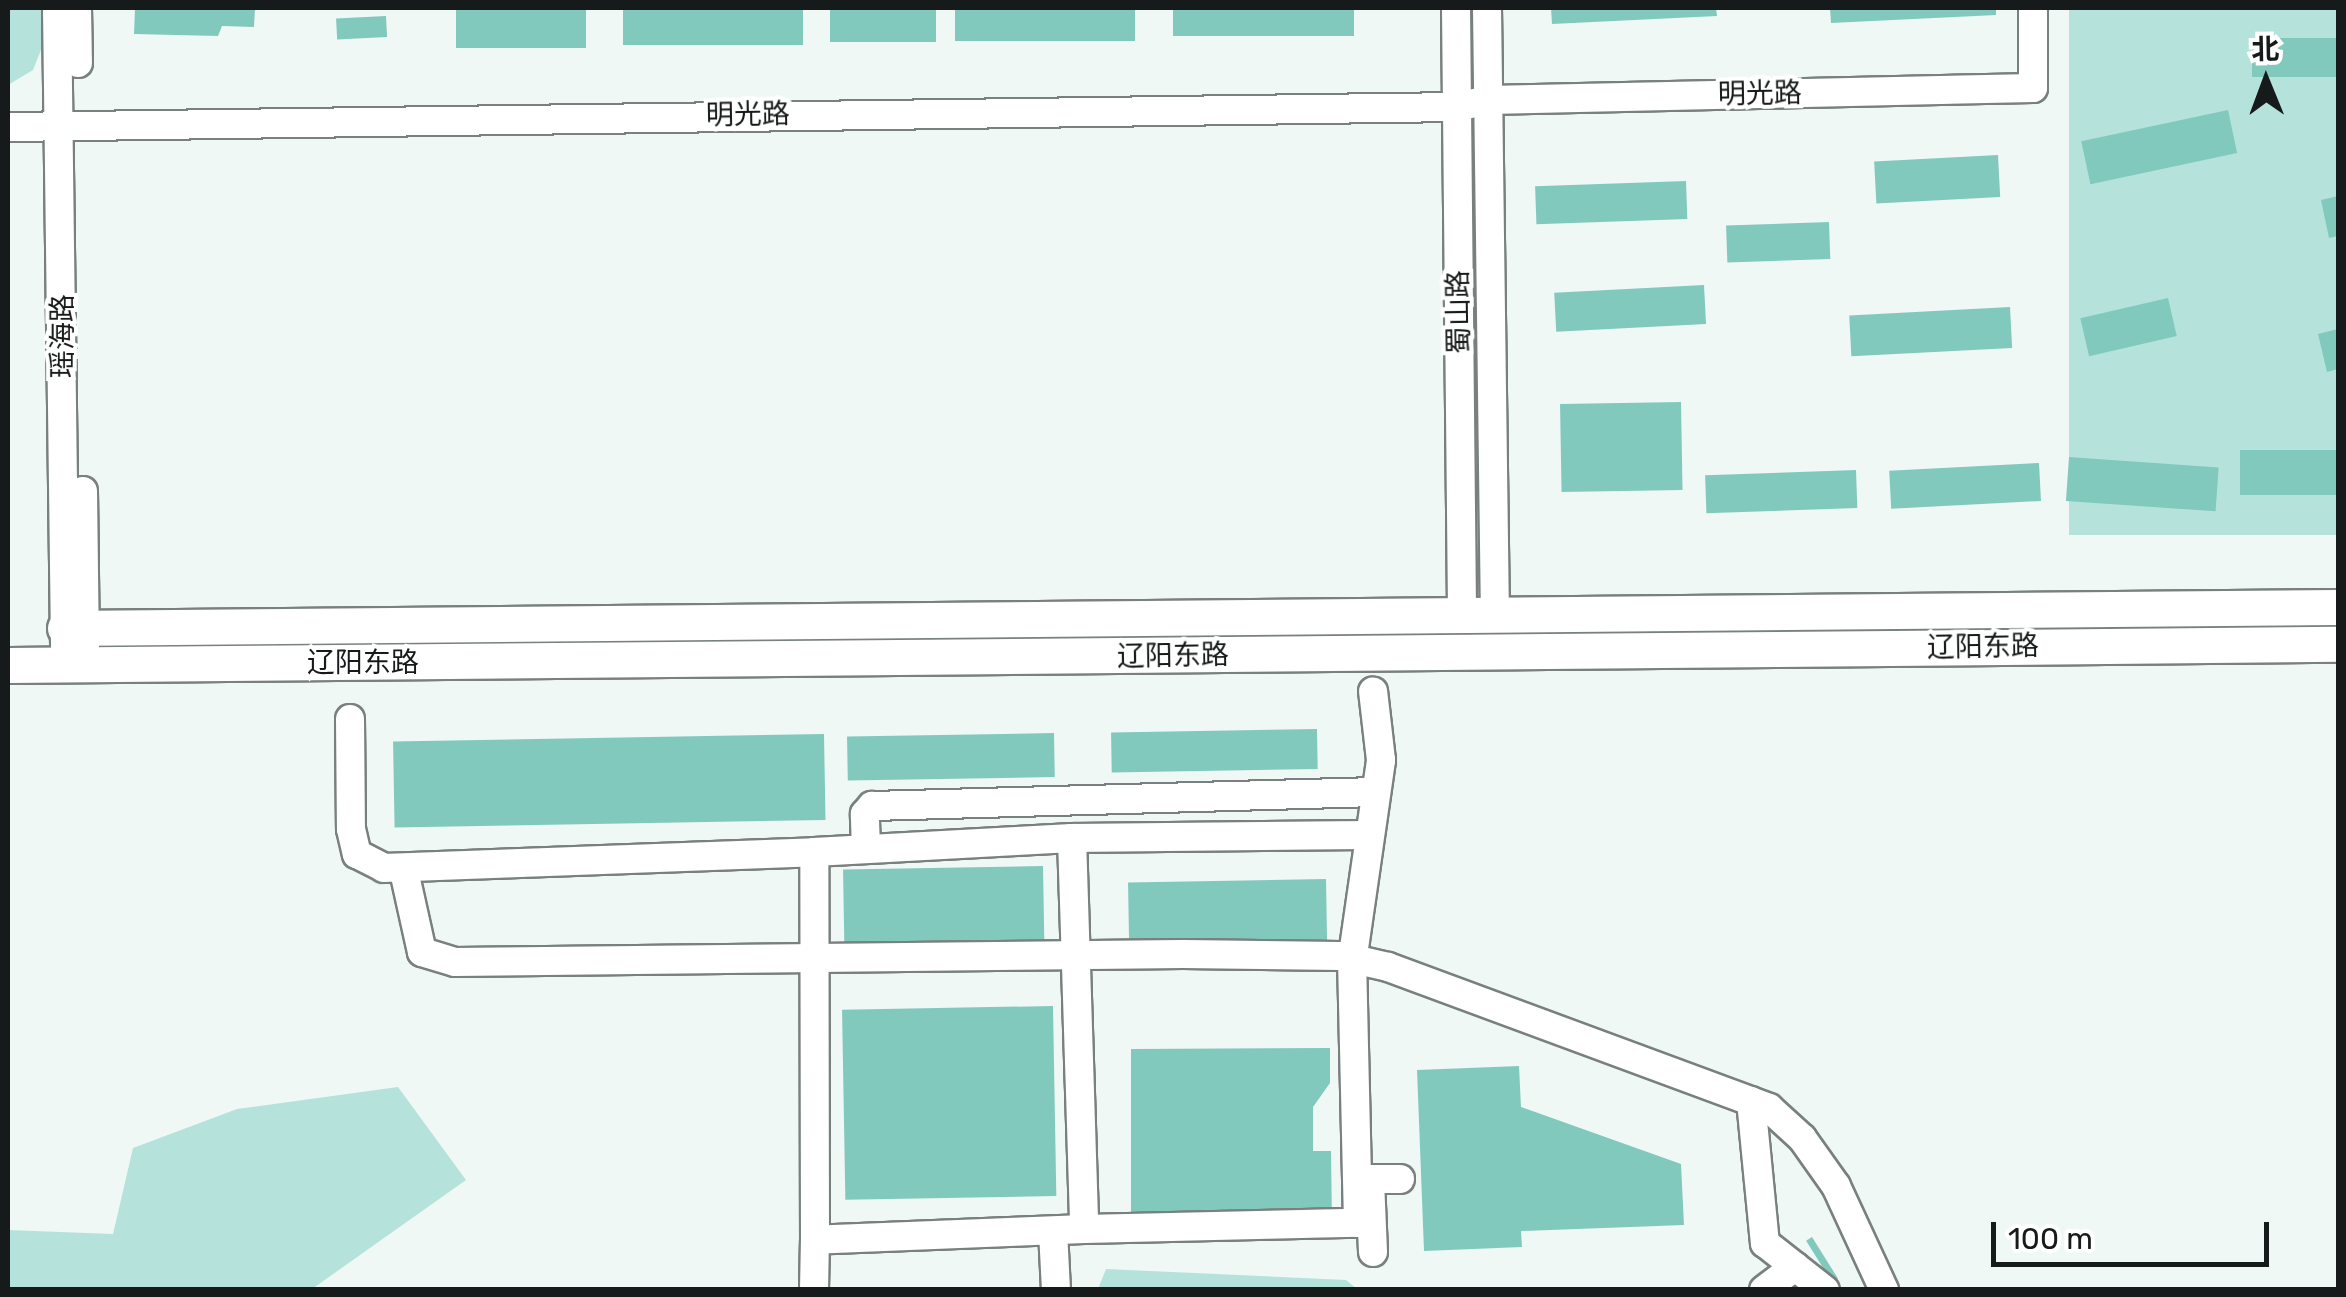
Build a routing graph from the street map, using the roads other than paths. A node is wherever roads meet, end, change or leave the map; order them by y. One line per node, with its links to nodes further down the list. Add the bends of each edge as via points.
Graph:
1 (57, 8): 9 (street, 瑶海路)
2 (76, 8): 9 (street, 瑶海路)
3 (1456, 8): 6 (street, 蜀山路)
4 (1486, 8): 7 (street, 蜀山路)
5 (2033, 8): 7 (street, 明光路, via 2032,88)
6 (1457, 100): 7 (street, 明光路); 9 (street, 明光路); 12 (street, 蜀山路)
7 (1488, 100): 12 (street, 蜀山路)
8 (8, 110): 9 (street, 明光路)
9 (70, 116): 10 (street, 明光路); 13 (street, 瑶海路)
10 (8, 126)
11 (2338, 607): 12 (main road, 辽阳东路)
12 (1479, 616): 13 (main road, 辽阳东路)
13 (74, 628): 16 (street, 瑶海路)
14 (2338, 644): 16 (main road, 辽阳东路)
15 (8, 665): 16 (main road, 辽阳东路)
16 (75, 665)
17 (1373, 691): 19 (street, via 1380,760)
18 (350, 719): 24 (street, via 356,854)
19 (1375, 792): 20 (street); 22 (street, via 872,806 865,814)
20 (1368, 835): 21 (street); 27 (street)
21 (1072, 838): 22 (street); 25 (street)
22 (866, 849): 23 (street)
23 (814, 852): 24 (street); 26 (street)
24 (404, 870): 26 (street, via 414,936 430,959)
25 (1076, 955): 26 (street); 27 (street, via 1340,956); 30 (street)
26 (814, 959): 32 (street)
27 (1352, 962): 28 (street, via 1388,967); 30 (street, via 1358,1223)
28 (1751, 1101): 34 (street, via 1765,1244); 39 (street, via 1794,1130 1836,1186)
29 (1400, 1179): 33 (street, via 1370,1178)
30 (1084, 1229): 31 (street)
31 (1053, 1231): 32 (street); 36 (street)
32 (815, 1240): 35 (street)
33 (1373, 1252)
34 (1795, 1267): 37 (street); 38 (street)
35 (814, 1290)
36 (1056, 1290)
37 (1764, 1290)
38 (1824, 1290)
39 (1884, 1290)

